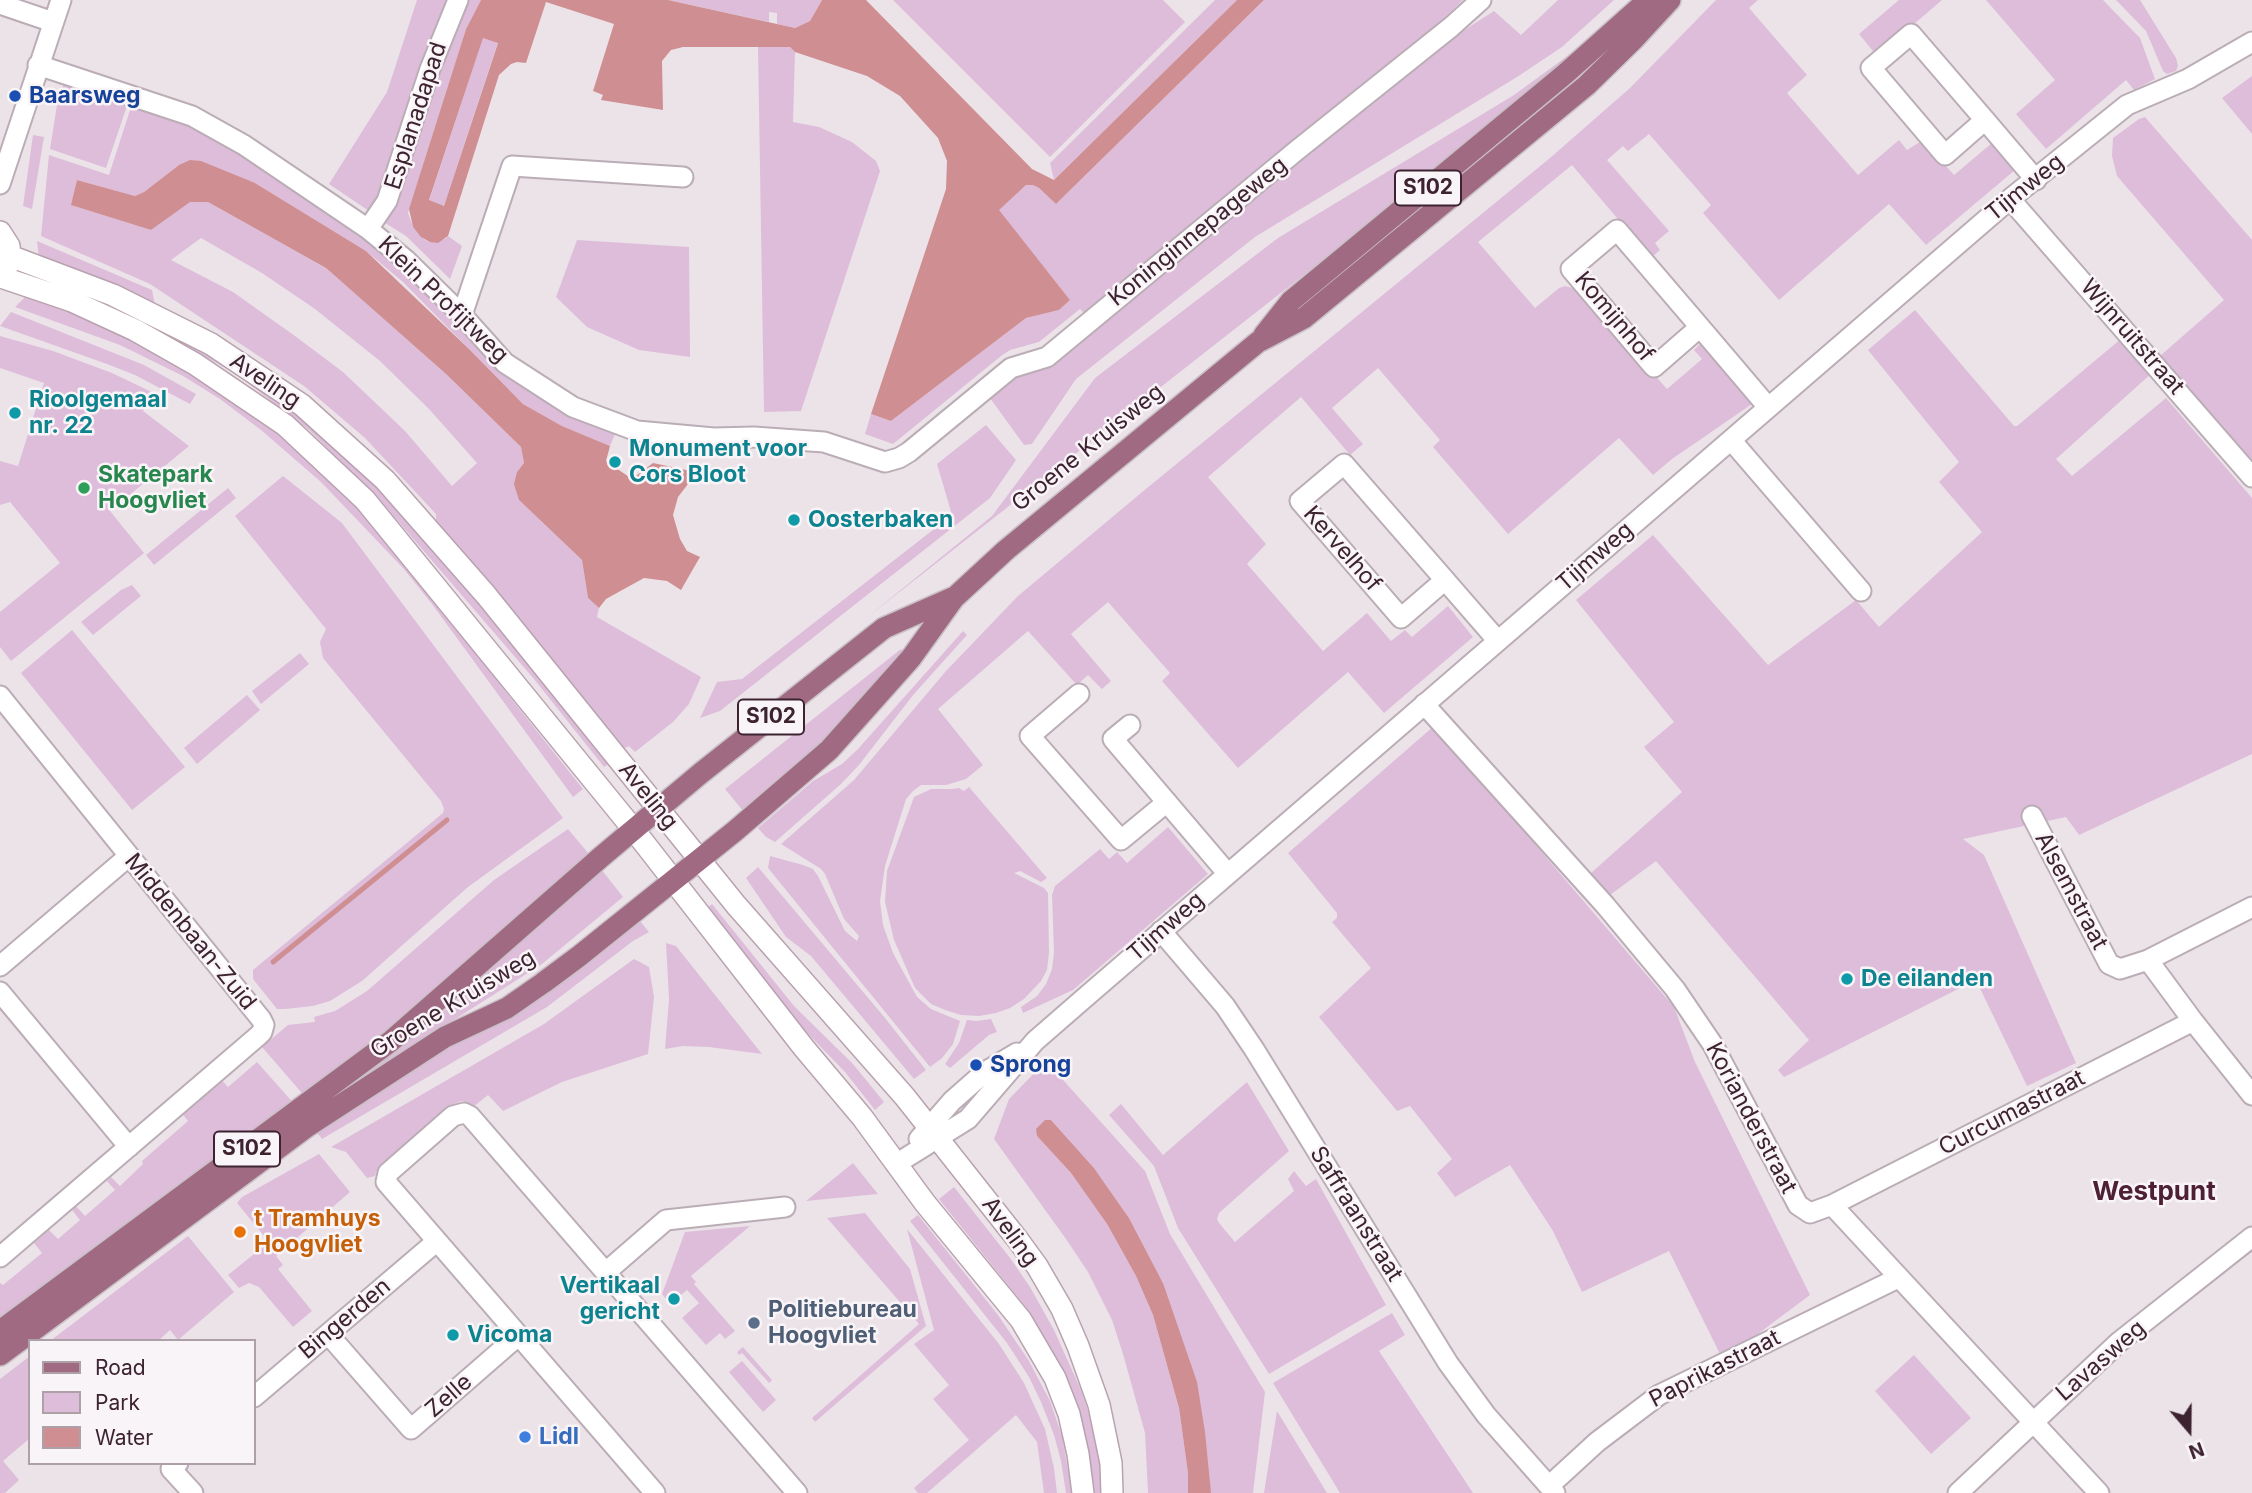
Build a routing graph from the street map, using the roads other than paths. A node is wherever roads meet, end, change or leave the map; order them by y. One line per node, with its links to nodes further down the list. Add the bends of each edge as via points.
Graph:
1 (61, 0): 7 (street)
2 (458, 0): 15 (street, Esplanadapad, via 387,201)
3 (1481, 0): 24 (street, Koninginnepageweg, via 1047,357 1011,368)
4 (1648, 0): 21 (main road, Groene Kruisweg / S102, via 1291,301)
5 (1670, 0): 21 (main road, Groene Kruisweg / S102, via 1566,102 1304,318)
6 (0, 4): 7 (street)
7 (53, 22): 9 (street)
8 (2252, 42): 12 (street, Tijmweg, via 2188,79 2127,105)
9 (38, 65): 13 (street); 15 (street, Klein Profijtweg, via 203,121)
10 (1985, 120): 10 (street, via 1944,155 1871,68 1911,34); 12 (street)
11 (684, 177): 19 (street, via 512,166)
12 (2036, 180): 14 (street, Tijmweg)
13 (0, 184)
14 (2010, 199): 22 (street, Tijmweg); 25 (street, Wijnruitstraat)
15 (368, 229): 19 (street, Klein Profijtweg)
16 (0, 232): 17 (main road)
17 (10, 256): 18 (main road); 35 (main road, Aveling, via 113,295 199,338 302,405 385,480 486,595)
18 (1, 277): 37 (main road, Aveling, via 72,301 135,330 195,363 285,425 365,500)
19 (462, 315): 24 (street, Klein Profijtweg, via 505,363 573,407 637,431 824,442 885,462)
20 (1700, 327): 20 (street, Komijnhof, via 1654,367 1571,269 1617,230); 22 (street, Komijnhof)
21 (1258, 342): 28 (main road, Groene Kruisweg / S102, via 1045,516)
22 (1768, 407): 23 (street, Tijmweg)
23 (1731, 439): 27 (street); 29 (street, Tijmweg)
24 (909, 452)
25 (2252, 477)
26 (1445, 580): 26 (street, Kervelhof, via 1344,464 1300,501 1401,618); 29 (street, Kervelhof)
27 (1861, 591)
28 (954, 597): 35 (main road, Groene Kruisweg / S102, via 884,628); 39 (main road, Groene Kruisweg / S102, via 911,658 829,750)
29 (1498, 641): 32 (street, Tijmweg)
30 (1079, 694): 34 (street, via 1030,736 1121,840)
31 (1, 700): 38 (street, Middenbaan-Zuid)
32 (1424, 704): 40 (street, Tijmweg); 52 (street, Korianderstraat, via 1675,989 1713,1045 1798,1205 1810,1213)
33 (1130, 725): 34 (street, via 1113,738)
34 (1167, 802): 40 (street)
35 (660, 809): 37 (main road, Groene Kruisweg / S102); 39 (main road, Aveling)
36 (2032, 816): 44 (street, Alsemstraat, via 2109,964 2120,969)
37 (634, 830): 41 (main road, Aveling); 59 (main road, Groene Kruisweg / S102, via 391,1041)
38 (130, 856): 45 (street); 50 (street, Middenbaan-Zuid, via 264,1028)
39 (700, 859): 41 (main road, Groene Kruisweg / S102); 49 (main road, Aveling)
40 (1228, 874): 43 (street, Tijmweg)
41 (672, 881): 51 (main road, Aveling); 62 (main road, Groene Kruisweg / S102, via 508,1008 445,1037 305,1128)
42 (2252, 907): 44 (street, Alsemstraat)
43 (1161, 932): 49 (street, Tijmweg, via 1035,1041 968,1119); 66 (street, Saffraanstraat, via 1247,1038 1448,1363 1486,1415)
44 (2148, 960): 47 (street)
45 (0, 966)
46 (0, 992): 50 (street)
47 (2193, 1021): 48 (street); 52 (street, Curcumastraat)
48 (2252, 1095)
49 (934, 1132): 51 (street, Tijmweg); 71 (main road, Aveling, via 1037,1266 1062,1309 1098,1405 1111,1463)
50 (129, 1147): 56 (street, Middenbaan-Zuid)
51 (896, 1164): 70 (main road, Aveling, via 1021,1320 1055,1378 1069,1414)
52 (1832, 1205): 58 (street)
53 (785, 1207): 57 (street, via 666,1220)
54 (2252, 1237): 64 (street, Lavasweg, via 2119,1342)
55 (437, 1241): 57 (street, via 386,1178 453,1116 464,1113); 60 (street, Bingerden); 61 (street)
56 (3, 1249)
57 (606, 1272): 69 (street)
58 (1898, 1278): 64 (street); 66 (street, Paprikastraat, via 1659,1395 1597,1442)
59 (0, 1331)
60 (328, 1334): 61 (street, Zelle, via 411,1429); 63 (street, Bingerden)
61 (519, 1335): 68 (street)
62 (0, 1355)
63 (256, 1395)
64 (2034, 1421): 72 (street, Lavasweg); 73 (street)
65 (174, 1466): 67 (street)
66 (1552, 1490)
67 (193, 1493)
68 (654, 1493)
69 (797, 1493)
70 (1083, 1493)
71 (1112, 1493)
72 (1958, 1493)
73 (2099, 1493)

